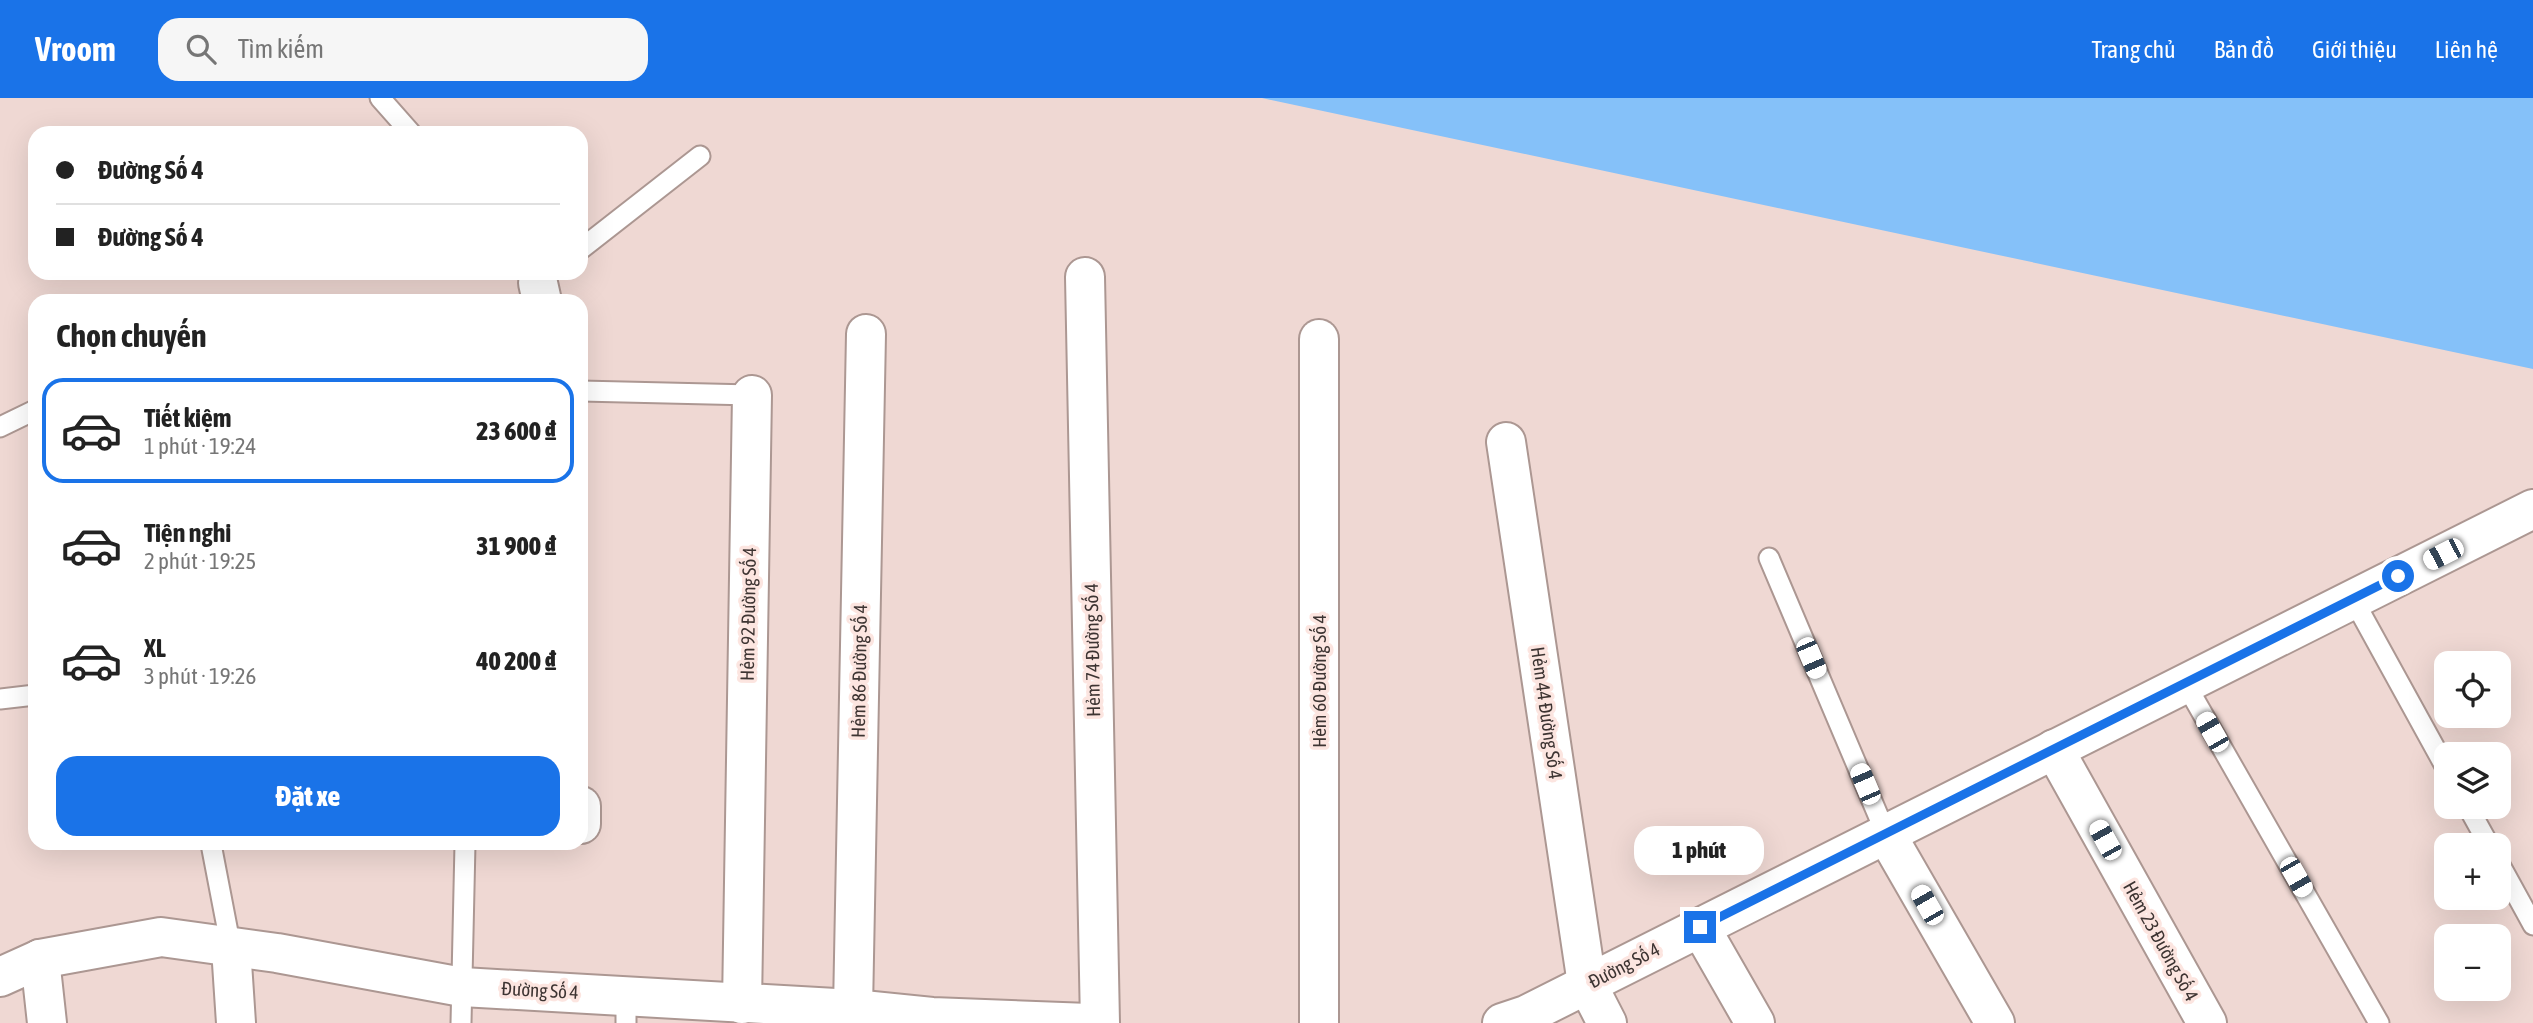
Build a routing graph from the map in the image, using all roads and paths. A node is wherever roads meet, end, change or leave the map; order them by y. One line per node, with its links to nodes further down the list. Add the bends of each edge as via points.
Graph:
1 (380, 98): 2 (lane)
2 (405, 126)
3 (700, 156): 4 (lane)
4 (588, 244)
5 (1085, 277): 39 (street, Hẻm 74 Đường Số 4)
6 (866, 334): 34 (street, Hẻm 86 Đường Số 4)
7 (1319, 339): 40 (street, Hẻm 60 Đường Số 4)
8 (588, 391): 9 (lane, Hẻm 92 Đường Số 4)
9 (752, 396): 31 (street, Hẻm 92 Đường Số 4)
10 (28, 413): 11 (lane)
11 (0, 427)
12 (1506, 442): 30 (street, Hẻm 44 Đường Số 4)
13 (2533, 509): 15 (street, Đường Số 4)
14 (1769, 558): 21 (lane)
15 (2353, 599): 16 (street, Đường Số 4); 19 (lane)
16 (2185, 683): 20 (street, Đường Số 4); 46 (lane)
17 (28, 696): 18 (lane)
18 (0, 699)
19 (2434, 746)
20 (2054, 749): 21 (street, Đường Số 4); 45 (street, Hẻm 23 Đường Số 4)
21 (1886, 834): 26 (street, Đường Số 4); 44 (street)
22 (212, 850): 27 (lane)
23 (465, 850): 32 (lane)
24 (2511, 885): 25 (lane)
25 (2533, 925)
26 (1700, 927): 30 (street, Đường Số 4); 43 (street)
27 (231, 948): 28 (street, Đường Số 4, via 161,937); 32 (street, Đường Số 4, via 277,953); 37 (street)
28 (40, 959): 29 (street, Đường Số 4); 36 (street)
29 (0, 977)
30 (1587, 984): 41 (street, Đường Số 4); 42 (street, Hẻm 44 Đường Số 4)
31 (742, 1004): 33 (street, Đường Số 4); 34 (street, Đường Số 4)
32 (461, 1005): 33 (street, Đường Số 4)
33 (626, 1009)
34 (853, 1009): 35 (street, Đường Số 4)
35 (932, 1020): 38 (street, Đường Số 4)
36 (47, 1023)
37 (236, 1023)
38 (1089, 1023)
39 (1100, 1023)
40 (1319, 1023)
41 (1502, 1023)
42 (1607, 1023)
43 (1755, 1023)
44 (1995, 1023)
45 (2207, 1023)
46 (2379, 1023)

